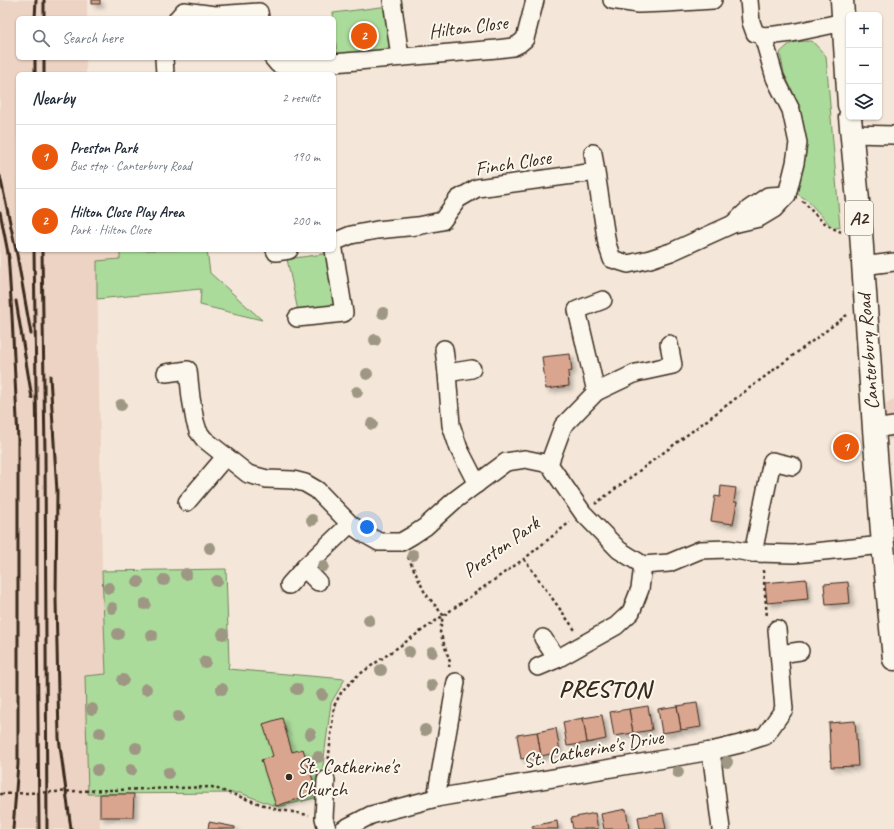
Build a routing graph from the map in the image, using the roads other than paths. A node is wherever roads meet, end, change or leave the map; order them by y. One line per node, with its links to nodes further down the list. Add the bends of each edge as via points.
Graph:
1 (392, 0): 11 (street)
2 (535, 0): 11 (street, Hilton Close, via 525,39 513,47)
3 (612, 0): 4 (street, via 638,4 666,4)
4 (713, 0)
5 (749, 0): 10 (street, via 751,22 755,32)
6 (842, 0): 9 (main road)
7 (181, 10): 8 (street, via 215,15)
8 (259, 10)
9 (844, 22): 10 (street); 15 (main road)
10 (763, 36): 19 (street, via 776,78 791,110 798,143 787,195 768,196 733,224 692,242 649,250 628,264 612,260)
11 (400, 57): 13 (street, Hilton Close, via 287,67)
12 (164, 60): 14 (street)
13 (275, 60)
14 (165, 72)
15 (848, 84)
16 (850, 125): 17 (street); 23 (main road, Canterbury Road / A2)
17 (894, 135)
18 (593, 153): 19 (street)
19 (595, 172): 20 (street, Finch Close, via 477,188 458,199 442,221 377,230 351,235)
20 (336, 241)
21 (334, 252): 25 (street, via 344,313)
22 (894, 262): 23 (street)
23 (862, 266): 32 (main road, Canterbury Road / A2)
24 (603, 300): 31 (street, via 577,310)
25 (298, 318)
26 (669, 344): 31 (street, via 673,365 636,373)
27 (444, 349): 29 (street)
28 (472, 369): 29 (street)
29 (447, 373): 36 (street, via 451,425 459,449)
30 (166, 374): 33 (street, via 188,370 198,431)
31 (596, 392): 34 (street, via 563,426)
32 (884, 427): 39 (main road, Canterbury Road / A2)
33 (225, 456): 37 (street); 38 (street, via 248,474 268,479 305,482 317,490)
34 (549, 464): 36 (street, via 525,459 506,462); 41 (street, via 583,512 619,550)
35 (793, 466): 40 (street, via 772,460)
36 (477, 484): 38 (street, via 414,535 401,542 378,542)
37 (187, 502)
38 (350, 524): 42 (street)
39 (883, 545): 40 (street, via 794,554); 46 (main road, Canterbury Road / A2)
40 (758, 554): 41 (street, via 728,549 700,550 669,563)
41 (643, 565): 50 (street, via 640,589 631,612 616,626)
42 (304, 568): 43 (street); 44 (street)
43 (318, 582)
44 (289, 585)
45 (777, 629): 49 (street, St. Catherine's Drive)
46 (893, 631): 51 (main road, Canterbury Road / A2)
47 (543, 638): 50 (street)
48 (800, 650): 49 (street)
49 (780, 654): 54 (street, St. Catherine's Drive, via 784,709 764,736)
50 (557, 659): 52 (street)
51 (894, 659)
52 (538, 668)
53 (456, 682): 56 (street)
54 (711, 751): 56 (street, St. Catherine's Drive); 59 (street)
55 (326, 780): 57 (street)
56 (436, 798): 58 (street, St. Catherine's Drive, via 371,815)
57 (325, 824)
58 (344, 829)
59 (721, 829)

